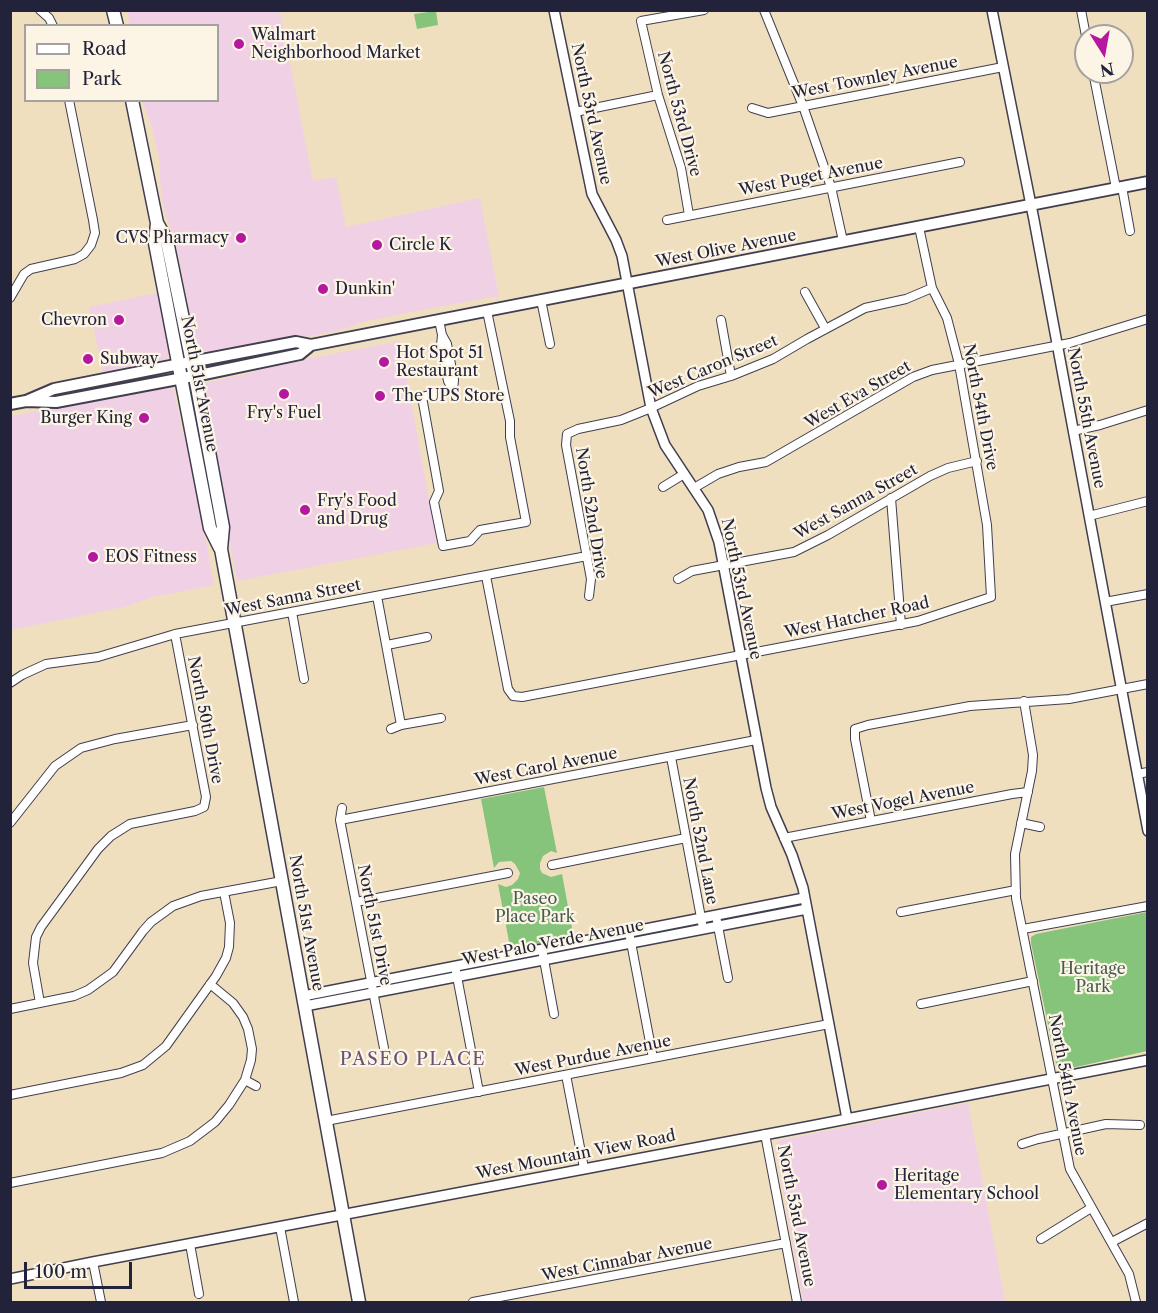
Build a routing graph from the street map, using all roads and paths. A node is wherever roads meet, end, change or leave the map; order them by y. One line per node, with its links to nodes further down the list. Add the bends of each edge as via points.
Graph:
1 (40, 10): 6 (street)
2 (554, 10): 14 (street, North 53rd Avenue)
3 (704, 10): 9 (street, North 53rd Drive, via 641,21)
4 (764, 10): 12 (street)
5 (992, 10): 7 (street, North 55th Avenue)
6 (52, 24)
7 (1003, 67): 12 (street, West Townley Avenue); 19 (street, North 55th Avenue)
8 (1096, 84): 18 (street)
9 (658, 95): 14 (street); 20 (street, North 53rd Drive, via 681,168)
10 (69, 102): 29 (street, via 95,233 84,254 24,274)
11 (132, 102): 22 (main road, North 51st Avenue)
12 (803, 106): 13 (street, West Townley Avenue, via 768,113); 17 (street)
13 (752, 108)
14 (575, 112): 26 (street, North 53rd Avenue, via 592,194 616,240)
15 (960, 162): 17 (street, West Puget Avenue)
16 (1148, 182): 18 (main road, West Olive Avenue)
17 (831, 187): 20 (street, West Puget Avenue); 25 (street)
18 (1119, 188): 19 (main road, West Olive Avenue); 24 (street)
19 (1031, 204): 23 (main road, West Olive Avenue); 38 (street, North 55th Avenue)
20 (689, 215): 21 (street, West Puget Avenue)
21 (667, 220)
22 (158, 223): 39 (main road, North 51st Avenue, via 167,241); 40 (main road, North 51st Avenue, via 155,243)
23 (919, 227): 25 (main road, West Olive Avenue); 27 (street, North 54th Drive)
24 (1130, 231)
25 (843, 241): 26 (main road, West Olive Avenue)
26 (627, 283): 30 (main road, West Olive Avenue); 47 (street, North 53rd Avenue)
27 (932, 288): 35 (street, West Caron Street, via 906,299 865,308); 41 (street, North 54th Drive, via 947,318)
28 (805, 292): 35 (street)
29 (10, 298)
30 (541, 300): 31 (main road, West Olive Avenue); 36 (street)
31 (487, 311): 33 (main road, West Olive Avenue); 33 (street, via 526,522 480,530 470,541 443,546 434,502 439,491 422,397 453,390 447,344)
32 (1148, 319): 38 (street, West Eva Street)
33 (439, 320): 37 (main road, West Olive Avenue)
34 (721, 320): 43 (street)
35 (825, 328): 43 (street, West Caron Street, via 773,359)
36 (550, 344)
37 (311, 345): 39 (main road, West Olive Avenue, via 296,342); 42 (main road, West Olive Avenue, via 300,354)
38 (1057, 345): 41 (street, West Eva Street); 49 (street, North 55th Avenue)
39 (192, 362): 40 (main road, West Olive Avenue); 42 (main road, North 51st Avenue)
40 (179, 364): 44 (main road, North 51st Avenue); 45 (main road, West Olive Avenue, via 54,389)
41 (959, 364): 51 (street, North 54th Drive); 54 (street, West Eva Street, via 913,377 766,462 718,474)
42 (195, 375): 44 (main road, West Olive Avenue); 58 (main road, North 51st Avenue, via 223,527)
43 (731, 376): 47 (street, West Caron Street)
44 (181, 378): 45 (main road, West Olive Avenue, via 56,402); 58 (main road, North 51st Avenue, via 210,528)
45 (26, 401): 46 (main road, West Olive Avenue)
46 (10, 404)
47 (651, 408): 50 (street, West Caron Street); 52 (street, North 53rd Avenue, via 665,445)
48 (1148, 410): 49 (street)
49 (1073, 431): 57 (street, North 55th Avenue)
50 (567, 434): 59 (street, North 52nd Drive)
51 (977, 461): 55 (street, West Sanna Street, via 948,468); 66 (street, North 54th Drive, via 987,525)
52 (684, 474): 53 (street); 54 (street, North 53rd Avenue)
53 (663, 488)
54 (694, 488): 60 (street, North 53rd Avenue, via 708,510)
55 (891, 498): 60 (street, West Sanna Street, via 794,552); 70 (street)
56 (1148, 501): 57 (street)
57 (1089, 516): 67 (street, North 55th Avenue)
58 (221, 549): 69 (main road, North 51st Avenue)
59 (587, 556): 61 (street, West Sanna Street); 65 (street, North 52nd Drive, via 591,579)
60 (724, 565): 62 (street, West Sanna Street, via 692,571); 74 (street, North 53rd Avenue)
61 (486, 576): 64 (street, West Sanna Street); 74 (street, West Hatcher Road, via 508,689 513,696)
62 (678, 579)
63 (1148, 594): 67 (street)
64 (377, 596): 68 (street, West Sanna Street); 73 (street)
65 (588, 596)
66 (991, 597): 70 (street, West Hatcher Road)
67 (1105, 602): 78 (street, North 55th Avenue)
68 (292, 612): 69 (street, West Sanna Street); 75 (street)
69 (234, 623): 71 (street, West Sanna Street); 100 (main road, North 51st Avenue)
70 (901, 625): 74 (street, West Hatcher Road)
71 (175, 634): 76 (street, West Sanna Street, via 98,657 46,664); 82 (street, North 50th Drive)
72 (427, 637): 73 (street)
73 (387, 645): 81 (street)
74 (740, 656): 84 (street, North 53rd Avenue)
75 (304, 679)
76 (10, 683)
77 (1148, 684): 78 (street)
78 (1121, 689): 79 (street, via 1069,699); 87 (street, North 55th Avenue)
79 (1024, 701): 88 (street, North 54th Avenue, via 1033,755); 91 (street, via 970,706 855,729)
80 (441, 718): 81 (street)
81 (401, 724): 83 (street)
82 (193, 725): 92 (street, via 81,748 55,766); 125 (street, North 50th Drive, via 206,797 204,807 130,824 98,849 36,937 33,963)
83 (391, 729)
84 (756, 740): 85 (street, West Carol Avenue); 97 (street, North 53rd Avenue, via 771,807)
85 (671, 757): 90 (street, West Carol Avenue); 96 (street, North 52nd Lane)
86 (1148, 772): 87 (street)
87 (1137, 774): 95 (street, North 55th Avenue)
88 (1028, 792): 91 (street, West Vogel Avenue); 93 (street, North 54th Avenue)
89 (342, 808): 90 (street, North 51st Drive)
90 (340, 820): 104 (street, North 51st Drive)
91 (871, 821): 97 (street, West Vogel Avenue)
92 (10, 823)
93 (1021, 823): 94 (street); 101 (street, North 54th Avenue, via 1015,854)
94 (1040, 827)
95 (1148, 831)
96 (686, 838): 98 (street); 109 (street, North 52nd Lane)
97 (784, 838): 103 (street, North 53rd Avenue)
98 (552, 865)
99 (508, 873): 104 (street)
100 (282, 881): 102 (street); 124 (main road, North 51st Avenue)
101 (1016, 890): 107 (street); 112 (street, North 54th Avenue)
102 (224, 892): 122 (street, via 230,923 229,947); 125 (street, via 173,906 152,922 102,981 74,996)
103 (804, 898): 106 (street, North 53rd Avenue); 108 (street, West Palo Verde Avenue)
104 (356, 902): 121 (street, North 51st Drive)
105 (1148, 906): 112 (street)
106 (807, 909): 110 (street, West Palo Verde Avenue); 129 (street, North 53rd Avenue)
107 (901, 912)
108 (716, 915): 109 (street, West Palo Verde Avenue); 110 (street, North 52nd Lane)
109 (701, 918): 111 (street, North 52nd Lane); 113 (street, West Palo Verde Avenue)
110 (718, 927): 111 (street, West Palo Verde Avenue); 119 (street, North 52nd Lane)
111 (704, 929): 114 (street, West Palo Verde Avenue)
112 (1023, 929): 120 (street, North 54th Avenue)
113 (629, 932): 114 (street); 115 (street, West Palo Verde Avenue)
114 (631, 943): 116 (street, West Palo Verde Avenue); 131 (street)
115 (542, 949): 116 (street); 117 (street, West Palo Verde Avenue)
116 (544, 960): 118 (street, West Palo Verde Avenue); 128 (street)
117 (455, 966): 118 (street); 121 (street, West Palo Verde Avenue)
118 (457, 977): 123 (street, West Palo Verde Avenue); 137 (street)
119 (728, 978)
120 (1033, 981): 126 (street); 134 (street, North 54th Avenue)
121 (371, 982): 123 (street, North 51st Drive); 124 (street, West Palo Verde Avenue)
122 (210, 984): 135 (street, via 233,1003 248,1029 252,1049); 138 (street, via 165,1046 143,1065 99,1079)
123 (373, 993): 124 (street, West Palo Verde Avenue); 130 (street, North 51st Drive)
124 (304, 1001): 140 (main road, North 51st Avenue)
125 (40, 1004): 127 (street)
126 (921, 1004)
127 (10, 1009)
128 (554, 1014)
129 (829, 1024): 131 (street, West Purdue Avenue); 139 (street, North 53rd Avenue)
130 (384, 1048)
131 (653, 1058): 133 (street, West Purdue Avenue)
132 (1148, 1060): 134 (street, West Mountain View Road)
133 (566, 1075): 137 (street, West Purdue Avenue); 147 (street)
134 (1052, 1079): 139 (street, West Mountain View Road); 142 (street, North 54th Avenue)
135 (244, 1080): 136 (street); 144 (street, via 215,1122)
136 (256, 1086)
137 (479, 1092): 140 (street, West Purdue Avenue)
138 (10, 1095)
139 (847, 1119): 143 (street, West Mountain View Road)
140 (326, 1121): 150 (main road, North 51st Avenue)
141 (1140, 1125): 142 (street, via 1106,1124)
142 (1062, 1133): 145 (street); 149 (street, North 54th Avenue, via 1070,1169)
143 (765, 1134): 147 (street, West Mountain View Road); 155 (street, North 53rd Avenue)
144 (190, 1141): 146 (street); 148 (street, via 162,1153)
145 (1022, 1144)
146 (196, 1150)
147 (584, 1168): 150 (street, West Mountain View Road)
148 (10, 1183)
149 (1091, 1208): 153 (street); 154 (street, North 54th Avenue)
150 (343, 1214): 152 (street, West Mountain View Road); 162 (main road, North 51st Avenue)
151 (1148, 1223): 154 (street)
152 (280, 1227): 156 (street, West Mountain View Road); 161 (street)
153 (1041, 1239)
154 (1112, 1242): 165 (street, North 54th Avenue, via 1129,1274)
155 (786, 1243): 163 (street, West Cinnabar Avenue); 164 (street, North 53rd Avenue)
156 (190, 1244): 157 (street, West Mountain View Road); 159 (street)
157 (93, 1262): 158 (street, West Mountain View Road); 160 (street)
158 (10, 1279)
159 (199, 1294)
160 (101, 1302)
161 (294, 1302)
162 (359, 1302)
163 (473, 1302)
164 (797, 1302)
165 (1136, 1302)

